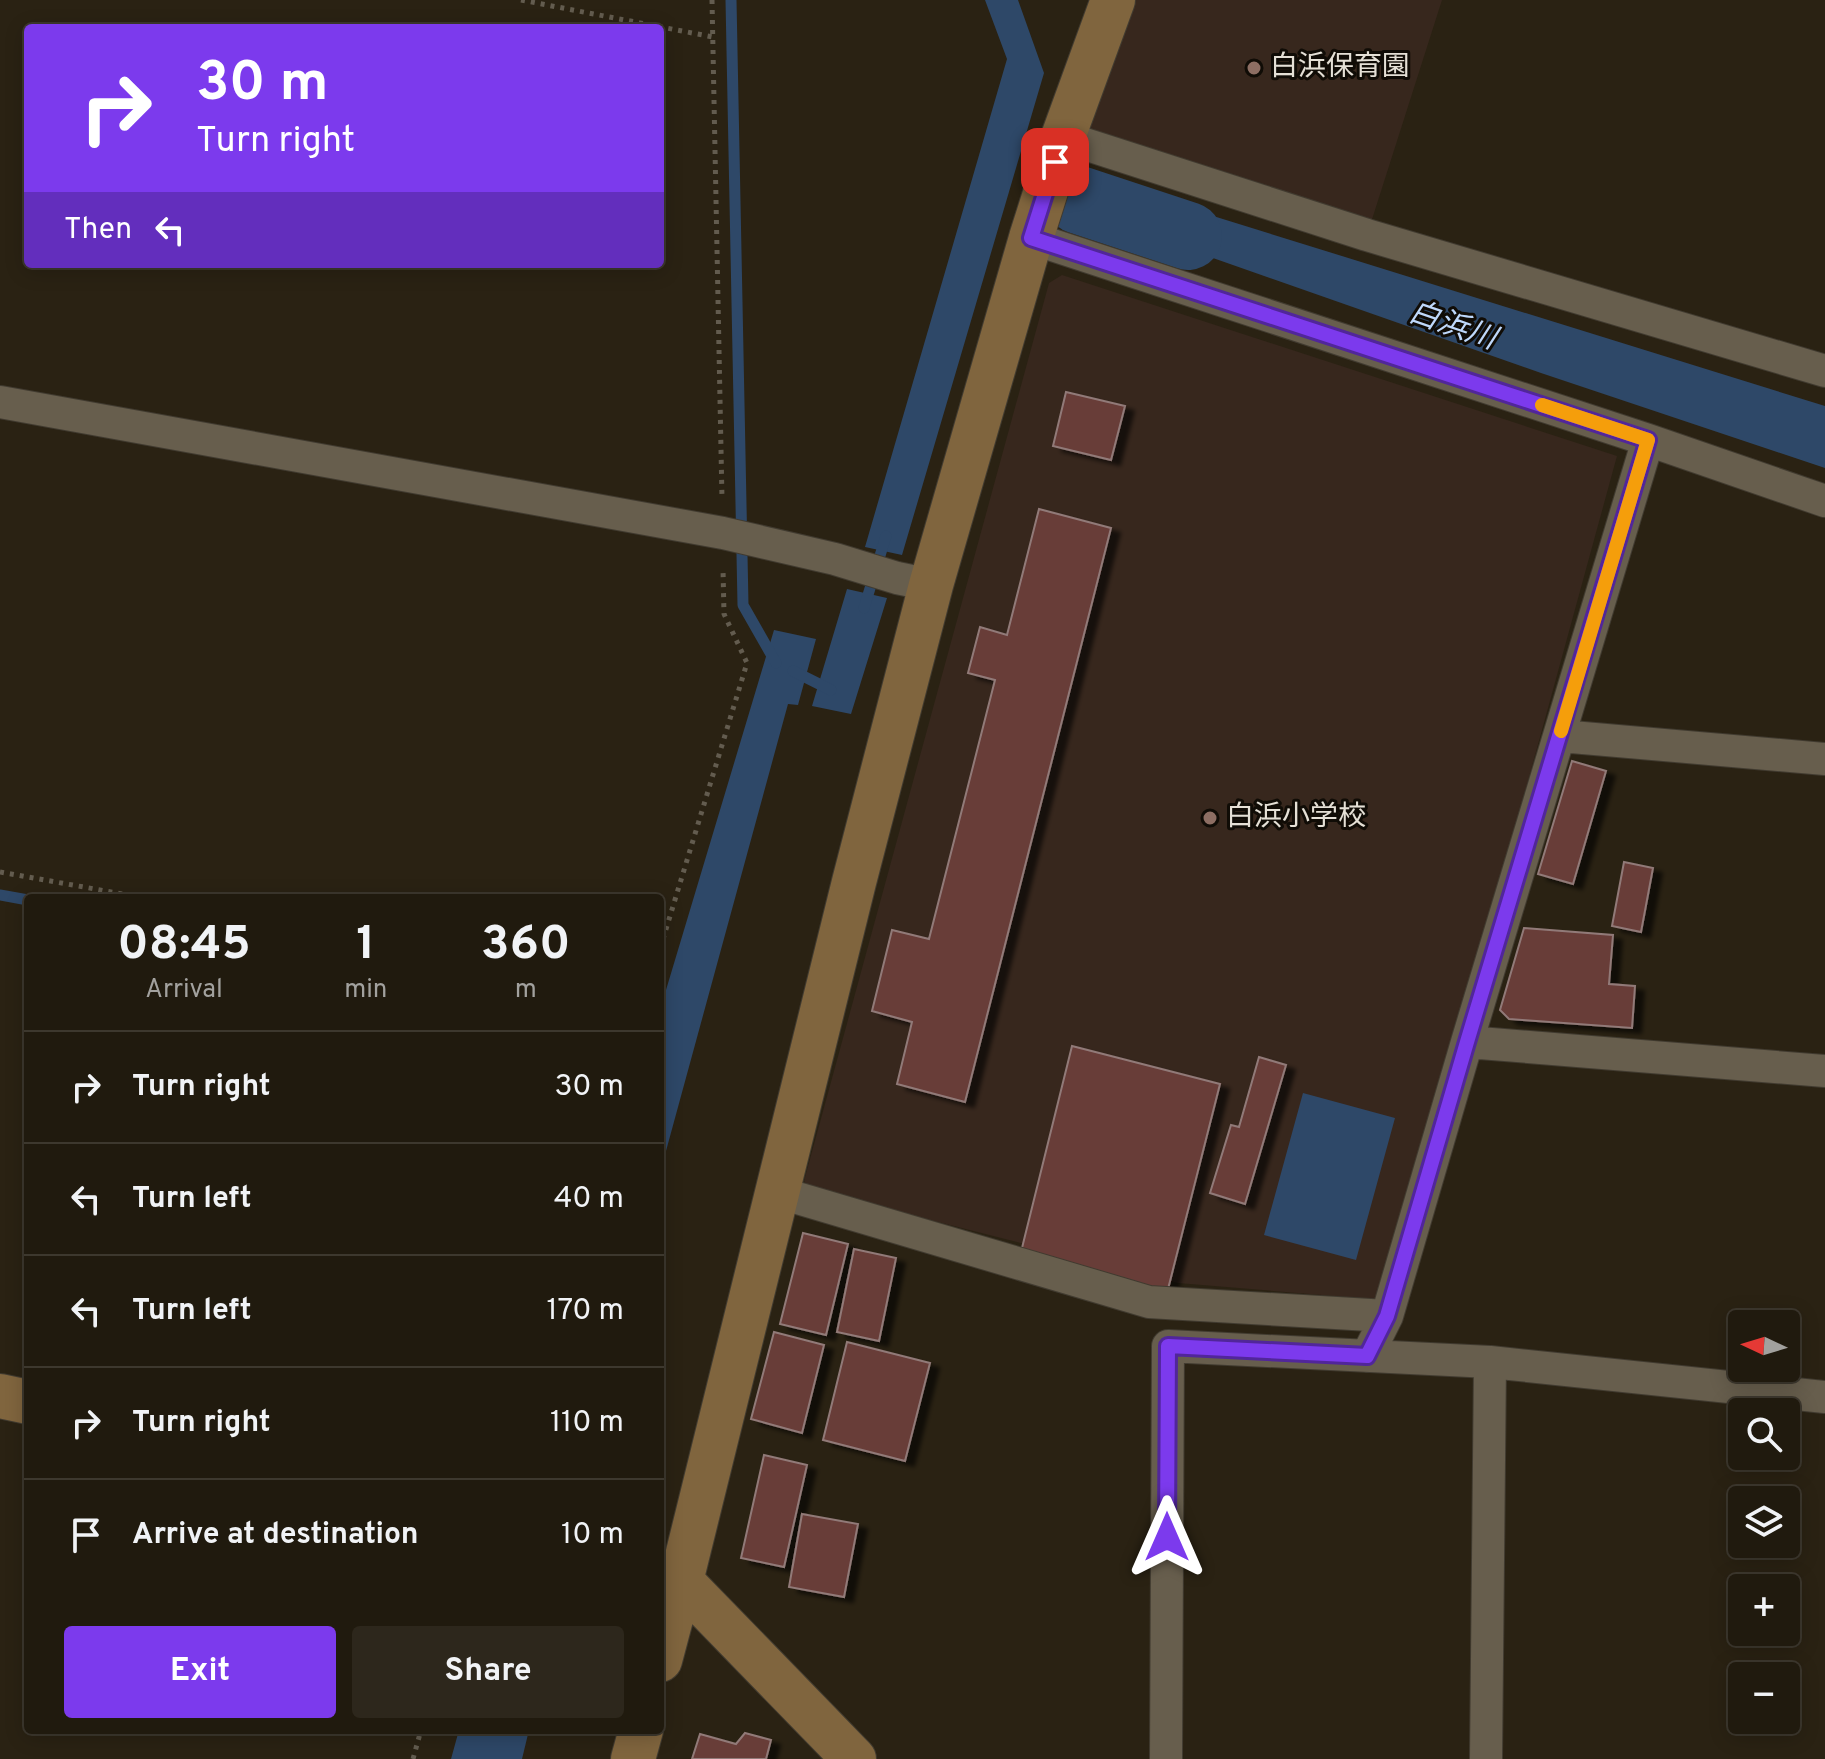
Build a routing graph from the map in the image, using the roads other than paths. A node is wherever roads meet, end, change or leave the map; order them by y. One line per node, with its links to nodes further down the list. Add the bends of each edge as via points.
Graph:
1 (1113, 0): 2 (street)
2 (1063, 137): 3 (street); 4 (street, via 1367,235)
3 (1031, 238): 6 (street); 8 (street)
4 (1825, 371)
5 (0, 402): 8 (street, via 724,534)
6 (1648, 440): 7 (street); 9 (street)
7 (1825, 501)
8 (914, 581): 13 (street, via 854,882)
9 (1560, 736): 10 (street); 11 (street)
10 (1825, 759)
11 (1467, 1042): 12 (street); 14 (street)
12 (1825, 1071)
13 (777, 1192): 14 (street, via 1149,1302); 20 (street)
14 (1387, 1316): 15 (street)
15 (1367, 1356): 16 (street); 25 (street, via 1168,1346)
16 (1490, 1362): 18 (street); 26 (street)
17 (0, 1396): 19 (street)
18 (1825, 1397)
19 (24, 1401)
20 (671, 1576): 21 (street); 24 (street)
21 (664, 1629)
22 (640, 1734): 23 (street)
23 (633, 1759)
24 (854, 1759)
25 (1166, 1759)
26 (1486, 1759)

